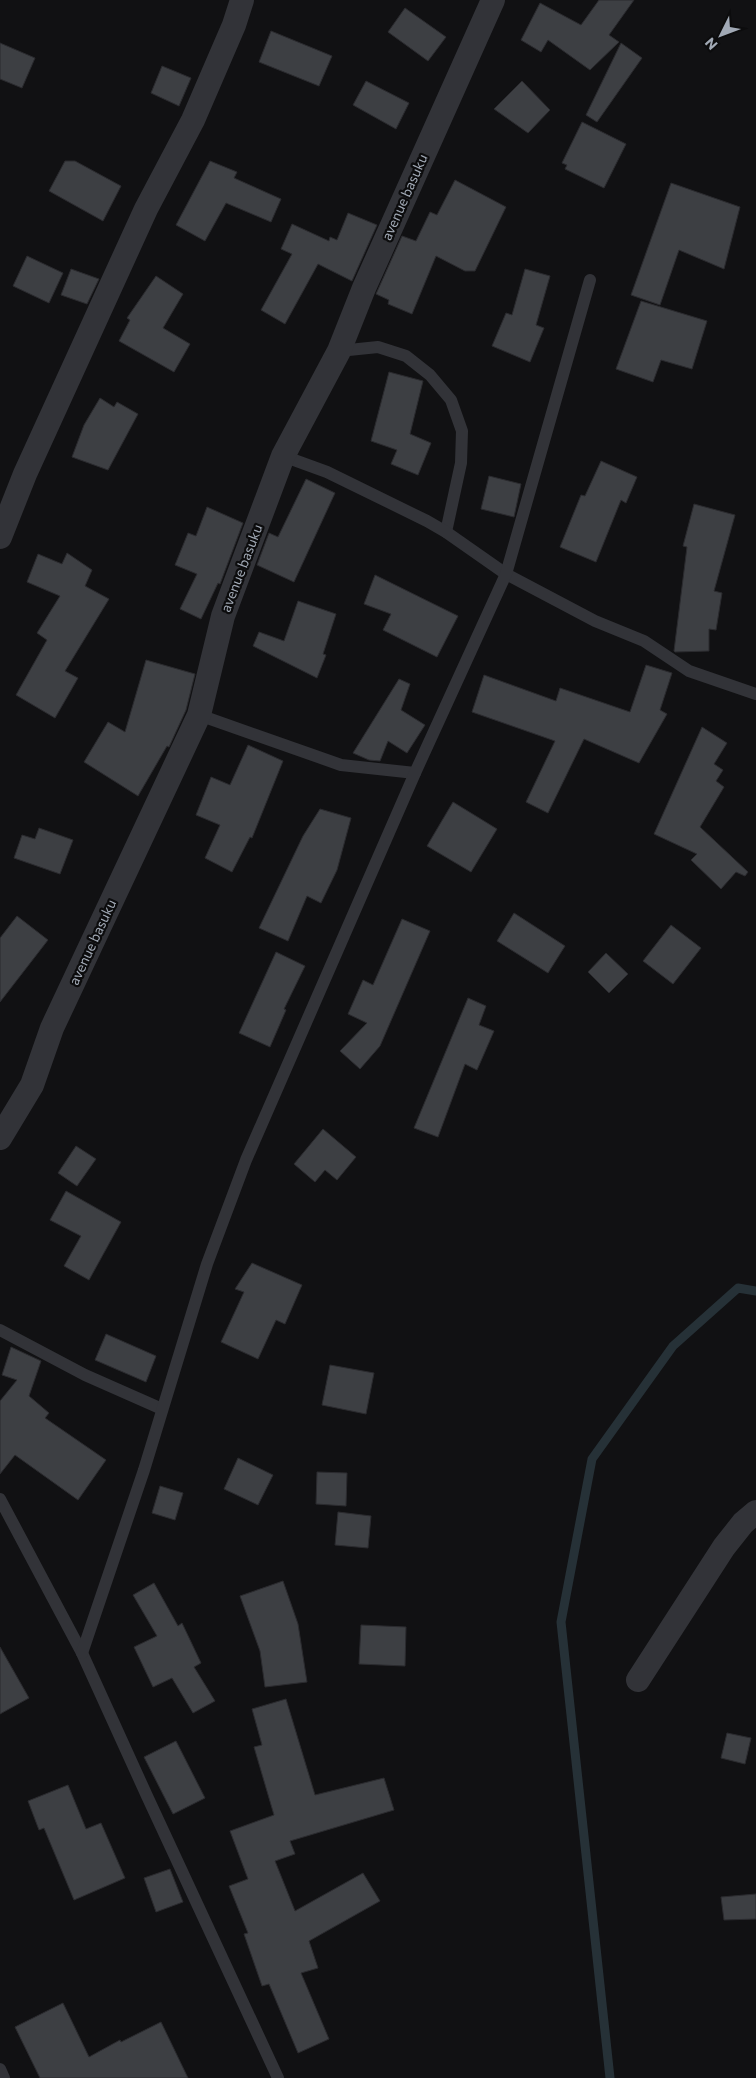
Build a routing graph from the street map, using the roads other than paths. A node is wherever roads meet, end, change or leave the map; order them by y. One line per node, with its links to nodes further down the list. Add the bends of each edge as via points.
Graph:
1 (242, 0): 7 (street, via 193,120 146,209 24,474)
2 (493, 0): 4 (street, avenue basuku)
3 (590, 280): 8 (lane)
4 (339, 351): 5 (street, avenue basuku); 6 (lane, via 378,347 406,356 430,375 450,400 462,431 461,463)
5 (283, 456): 6 (lane, via 327,472); 10 (street, avenue basuku, via 223,616)
6 (446, 532): 8 (lane)
7 (0, 537)
8 (506, 574): 9 (lane, via 596,621 644,641 689,671); 11 (lane)
9 (756, 694)
10 (199, 715): 11 (lane, via 341,766); 12 (street, avenue basuku, via 52,1028 32,1085)
11 (415, 773): 14 (lane, via 246,1160 207,1264)
12 (0, 1138)
13 (0, 1330): 14 (lane, via 85,1375)
14 (162, 1409): 17 (lane)
15 (0, 1499): 17 (lane)
16 (756, 1512): 18 (street, via 724,1547)
17 (82, 1653): 21 (lane)
18 (638, 1680)
19 (0, 2069): 20 (lane)
20 (4, 2078)
21 (278, 2078)

